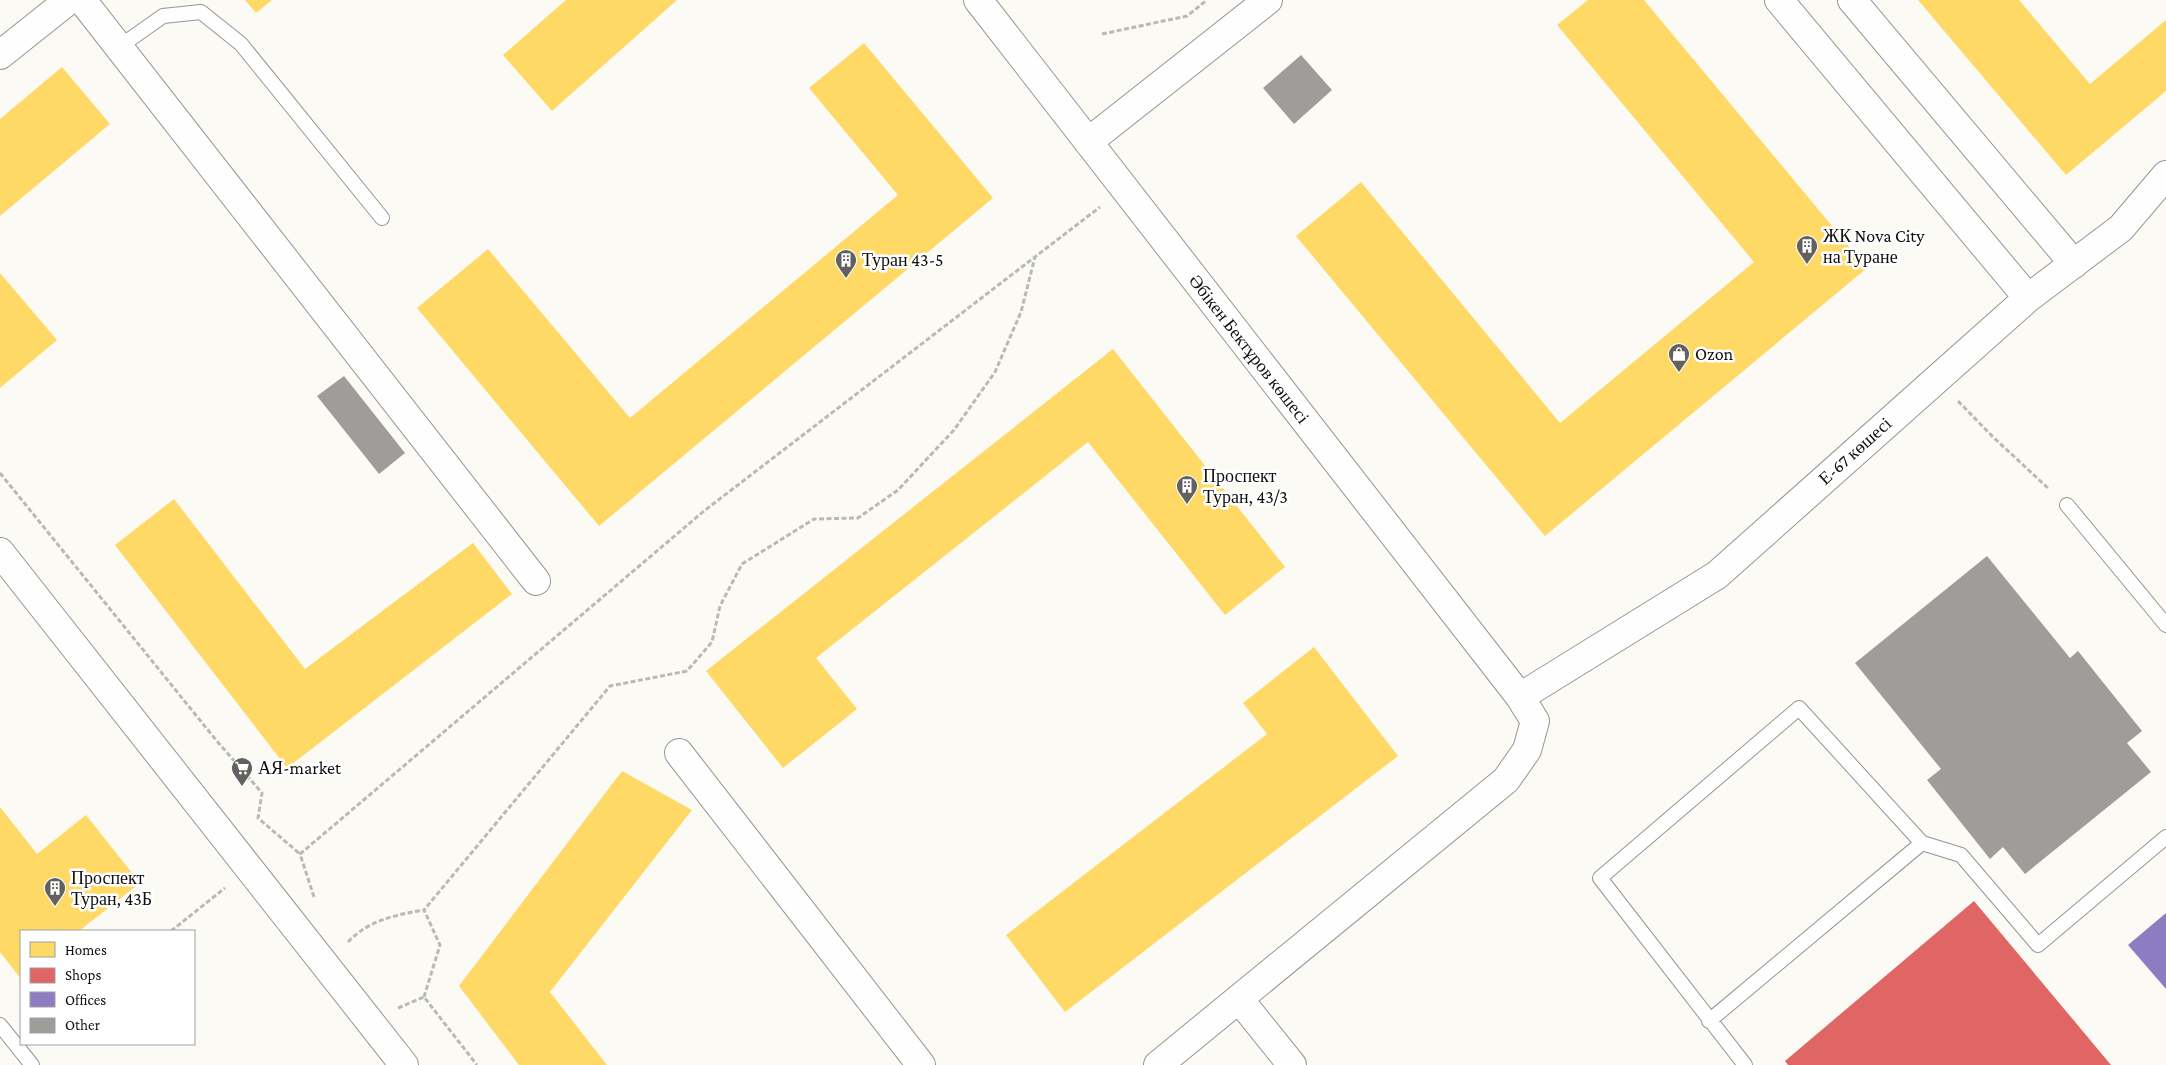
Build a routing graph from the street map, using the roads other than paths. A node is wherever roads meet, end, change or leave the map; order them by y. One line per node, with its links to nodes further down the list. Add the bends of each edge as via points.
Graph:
1 (69, 0): 8 (street)
2 (82, 0): 7 (street)
3 (978, 0): 9 (street, Әбікен Бектұров көшесі)
4 (1268, 0): 9 (street)
5 (1779, 0): 13 (street)
6 (1852, 0): 12 (street)
7 (119, 47): 11 (lane, via 163,16 201,12 241,44); 16 (street)
8 (0, 55)
9 (1088, 142): 18 (street, Әбікен Бектұров көшесі)
10 (2166, 175): 12 (street, Е-67 көшесі, via 2121,228)
11 (382, 218)
12 (2074, 264): 13 (street, Е-67 көшесі)
13 (2028, 298): 18 (street, Е-67 көшесі, via 1717,575)
14 (2066, 505): 17 (lane)
15 (0, 552): 26 (street)
16 (536, 581)
17 (2166, 624)
18 (1520, 697): 22 (street, Әбікен Бектұров көшесі, via 1536,721 1527,750 1506,780)
19 (679, 753): 27 (street)
20 (2166, 837): 21 (lane, via 2038,945 1961,855)
21 (1922, 843): 23 (lane); 23 (lane, via 1800,708 1600,878)
22 (1239, 999): 28 (street); 29 (street)
23 (1709, 1021): 30 (lane)
24 (0, 1025): 25 (lane)
25 (32, 1065)
26 (404, 1065)
27 (921, 1065)
28 (1158, 1065)
29 (1292, 1065)
30 (1745, 1065)

